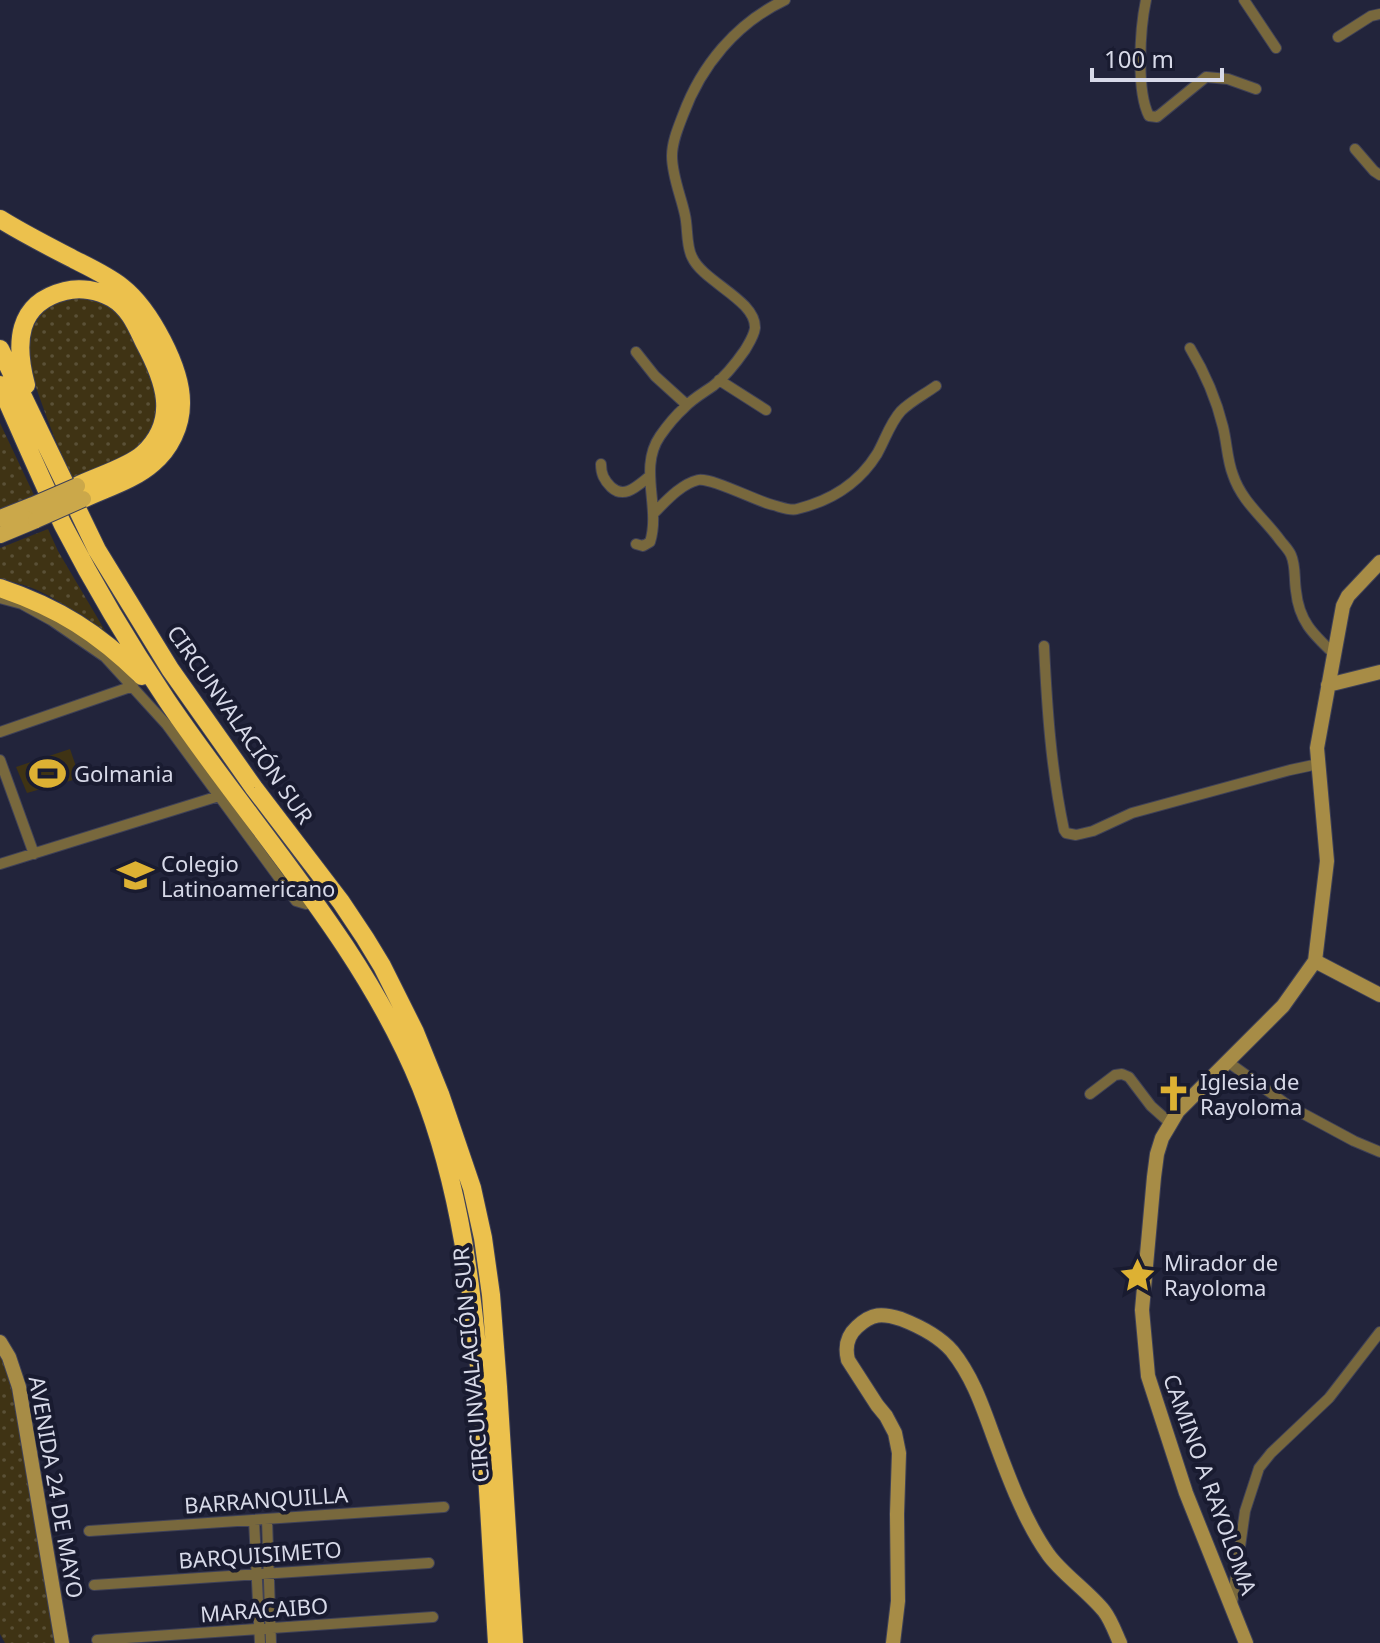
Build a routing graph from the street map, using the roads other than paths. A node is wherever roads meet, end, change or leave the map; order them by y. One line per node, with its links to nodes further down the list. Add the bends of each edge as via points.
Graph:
1 (785, 0): 14 (street, via 752,20 715,56 692,91 672,152 691,256 750,311 754,321 750,341)
2 (1146, 0): 7 (street, via 1140,43 1149,116 1157,117 1206,77)
3 (1244, 0): 6 (street)
4 (1380, 14): 5 (street)
5 (1338, 37)
6 (1276, 48)
7 (1256, 89)
8 (1355, 149): 9 (street)
9 (1380, 175)
10 (0, 219): 22 (highway, via 129,292 152,322 176,373 180,414 166,449 145,469)
11 (1190, 348): 32 (street, via 1215,397 1232,475 1246,501 1291,555 1300,610 1311,632)
12 (0, 349): 19 (highway, CIRCUNVALACIÓN SUR)
13 (636, 352): 17 (street)
14 (719, 380): 17 (street); 18 (street)
15 (0, 385): 36 (highway, CIRCUNVALACIÓN SUR, via 65,529)
16 (936, 386): 24 (street, via 901,411 876,455 840,493 794,510 698,479)
17 (687, 405): 21 (street, via 652,450)
18 (766, 410)
19 (38, 426): 22 (highway, via 20,362 28,315 45,299 70,290 93,290 113,299 126,309 154,361 165,391 164,418 143,454); 68 (highway, CIRCUNVALACIÓN SUR, via 97,550 170,669 382,966 440,1094 472,1188 487,1268)
20 (601, 464): 21 (street, via 604,480 623,494)
21 (650, 476): 24 (street)
22 (80, 492): 23 (main road, bridge)
23 (34, 513): 25 (main road); 26 (main road)
24 (654, 513): 27 (street, via 650,542)
25 (0, 518)
26 (0, 535)
27 (636, 544)
28 (1380, 562): 32 (street, CAMINO A RAYOLOMA, via 1348,596)
29 (0, 588): 36 (highway, via 33,599 86,629)
30 (0, 598): 35 (street, via 51,620 105,657)
31 (1044, 646): 40 (street, via 1048,731 1066,833 1093,831 1132,813)
32 (1333, 653): 34 (street, CAMINO A RAYOLOMA)
33 (1380, 672): 34 (street)
34 (1328, 685): 40 (street, CAMINO A RAYOLOMA)
35 (133, 686): 37 (street); 38 (street)
36 (167, 701): 37 (highway, CIRCUNVALACIÓN SUR)
37 (173, 721): 41 (street); 44 (highway, CIRCUNVALACIÓN SUR)
38 (0, 732)
39 (0, 760): 42 (street)
40 (1318, 764): 45 (street, CAMINO A RAYOLOMA, via 1327,861)
41 (219, 796): 42 (street); 44 (street, via 296,901)
42 (34, 854): 43 (street)
43 (0, 864)
44 (315, 902): 67 (highway, CIRCUNVALACIÓN SUR, via 393,1025 433,1120 457,1202 477,1334)
45 (1315, 961): 46 (street); 47 (street, CAMINO A RAYOLOMA, via 1283,1006)
46 (1380, 995)
47 (1228, 1062): 49 (street, CAMINO A RAYOLOMA); 50 (street, via 1289,1106)
48 (1090, 1094): 49 (street, via 1122,1074)
49 (1170, 1123): 60 (street, CAMINO A RAYOLOMA, via 1157,1154 1142,1310 1148,1376)
50 (1380, 1152)
51 (1380, 1332): 60 (street, via 1329,1398 1259,1468 1245,1511)
52 (0, 1342): 64 (street, AVENIDA 24 DE MAYO, via 19,1387)
53 (444, 1507): 54 (street, BARRANQUILLA)
54 (267, 1519): 55 (street, BARRANQUILLA); 58 (street)
55 (254, 1520): 56 (street, BARRANQUILLA); 58 (street)
56 (89, 1531)
57 (429, 1563): 58 (street, BARQUISIMETO)
58 (262, 1574): 59 (street, BARQUISIMETO); 62 (street)
59 (94, 1585)
60 (1231, 1606): 71 (street, CAMINO A RAYOLOMA)
61 (433, 1617): 62 (street, MARACAIBO)
62 (265, 1629): 63 (street, MARACAIBO); 65 (street); 66 (street)
63 (97, 1640)
64 (62, 1643)
65 (260, 1643)
66 (271, 1643)
67 (497, 1643)
68 (514, 1643)
69 (893, 1643): 70 (street, via 899,1453 895,1433 846,1352 854,1330 877,1314 929,1332 970,1376 1010,1480 1043,1546 1106,1613)
70 (1120, 1643)
71 (1246, 1643)

